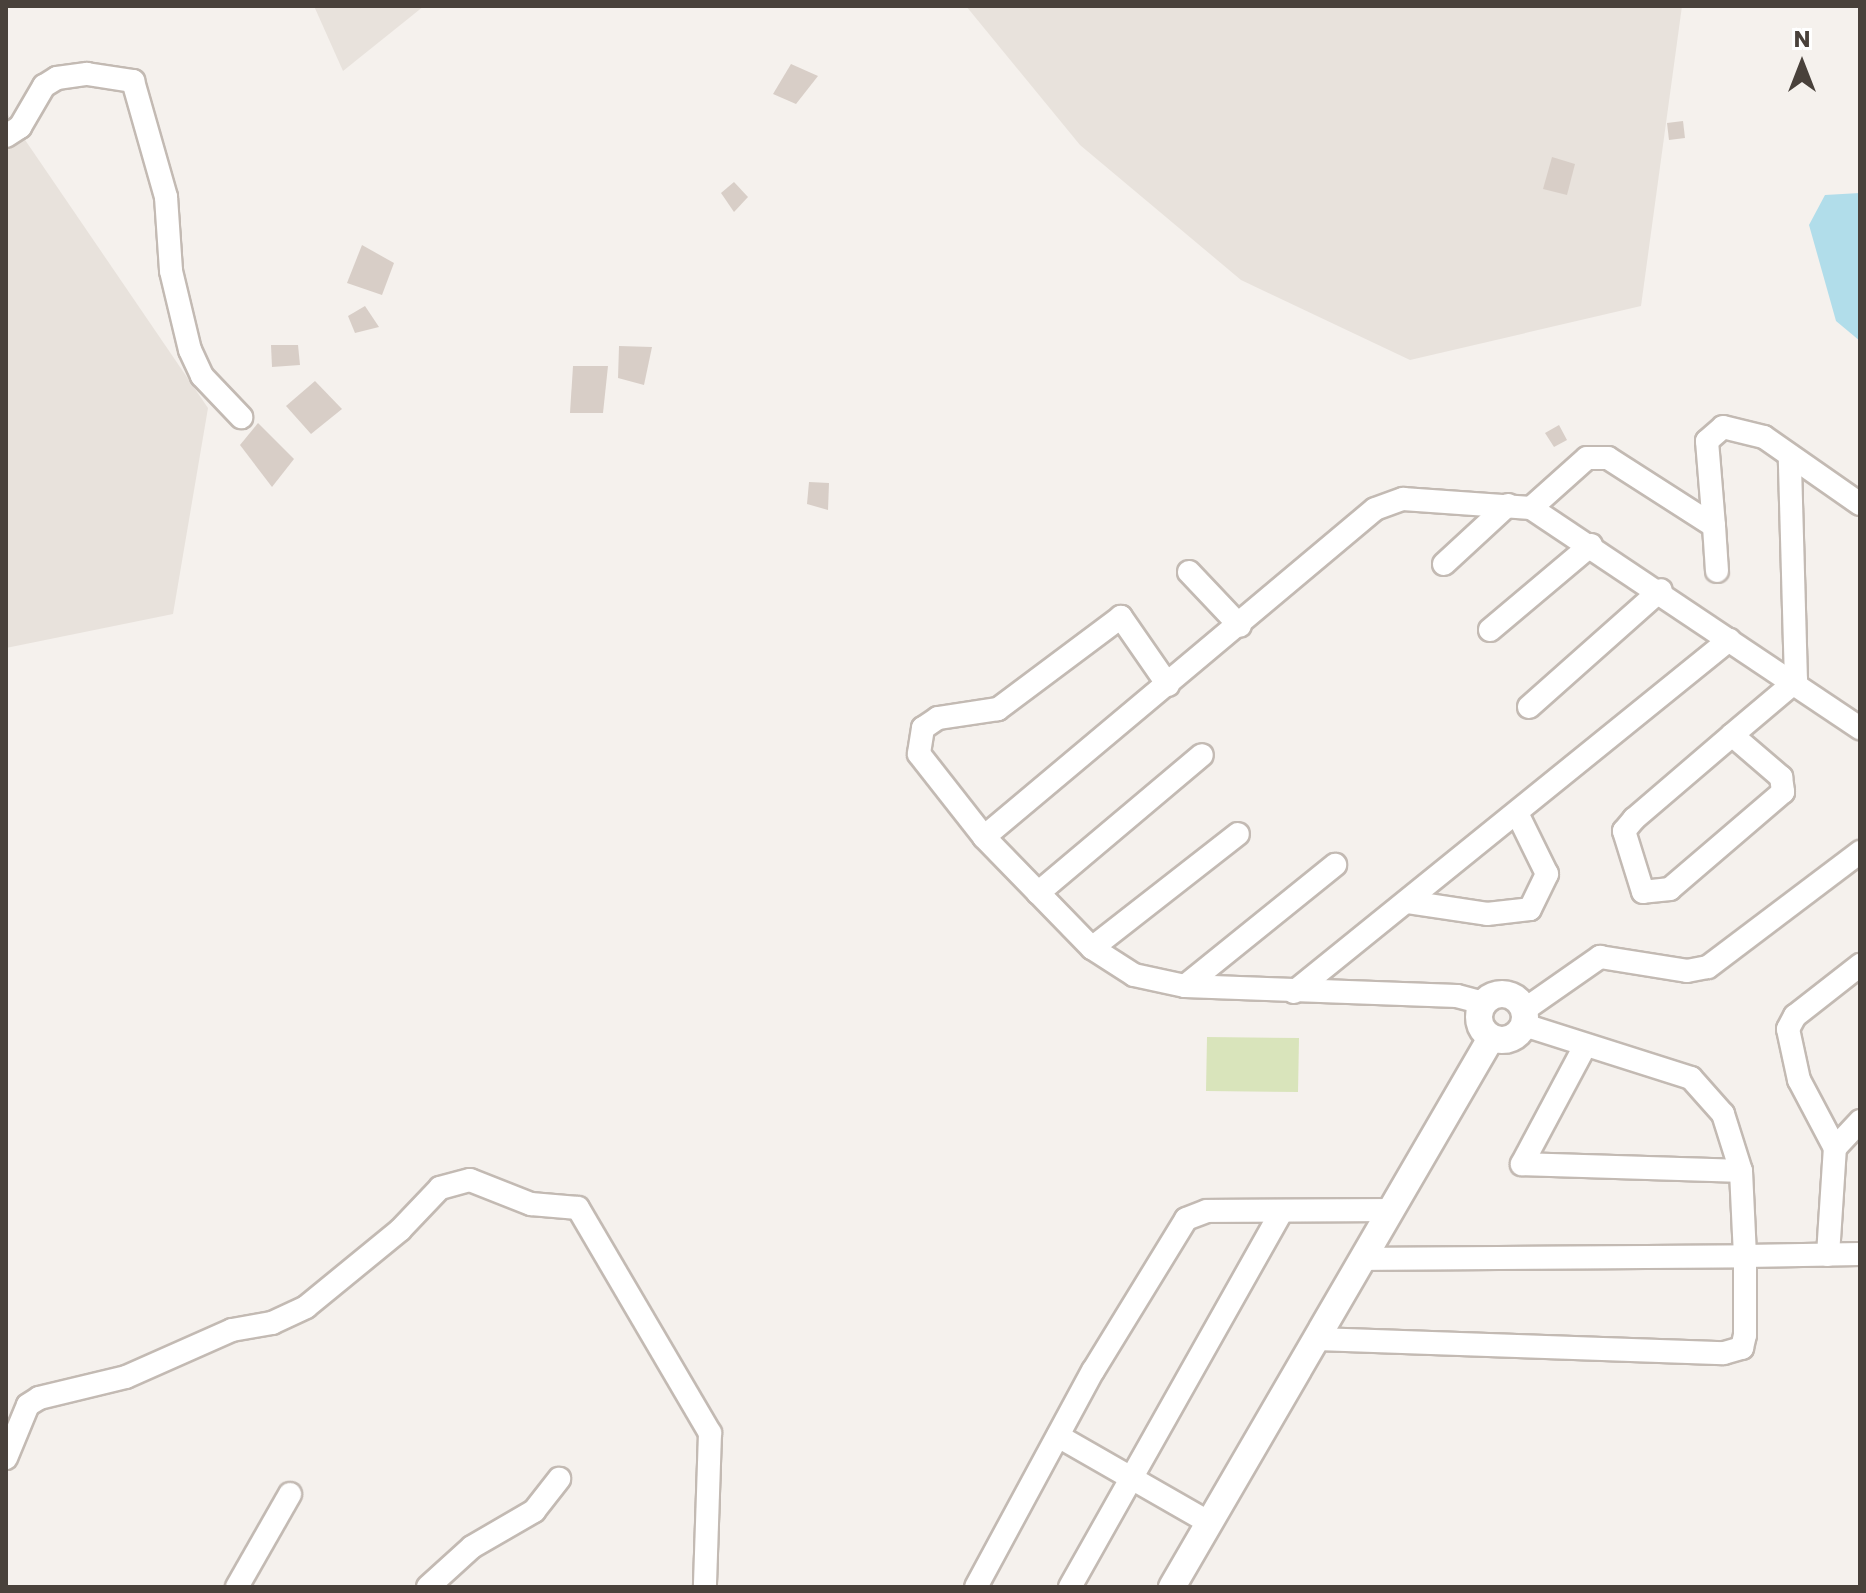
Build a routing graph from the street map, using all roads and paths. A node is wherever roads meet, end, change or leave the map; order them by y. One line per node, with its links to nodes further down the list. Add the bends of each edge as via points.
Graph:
1 (6, 136): 2 (street, via 20,127 44,86 57,78 87,74 133,81 166,197 171,271 190,350 202,376)
2 (241, 417)
3 (1790, 460): 4 (street); 7 (street, via 1764,437 1723,427 1707,441); 16 (street)
4 (1860, 504)
5 (1508, 505): 6 (street); 9 (street); 13 (street, via 1387,502)
6 (1531, 508): 7 (street, via 1587,458 1608,458); 8 (street)
7 (1714, 526): 10 (street)
8 (1591, 545): 12 (street); 14 (street)
9 (1444, 564)
10 (1717, 571)
11 (1189, 572): 13 (street)
12 (1661, 590): 15 (street); 18 (street)
13 (1240, 626): 17 (street)
14 (1490, 630)
15 (1729, 640): 16 (street); 22 (street)
16 (1796, 681): 19 (street); 20 (street)
17 (1168, 685): 24 (street); 24 (street, via 1121,617 998,709 938,718 923,728 919,754)
18 (1529, 707)
19 (1860, 728)
20 (1732, 735): 20 (street, via 1624,831 1643,892 1670,889 1783,792 1781,777)
21 (1202, 755): 27 (street)
22 (1517, 813): 28 (street); 28 (street, via 1547,874 1530,909 1500,915)
23 (1238, 834): 29 (street)
24 (984, 837): 27 (street)
25 (1860, 852): 34 (street, via 1708,967 1687,971 1600,957)
26 (1335, 865): 31 (street)
27 (1038, 893): 29 (street)
28 (1408, 902): 32 (street)
29 (1092, 948): 31 (street, via 1134,975)
30 (1860, 965): 38 (street, via 1795,1016 1788,1029 1799,1080)
31 (1185, 986): 32 (street)
32 (1294, 992): 33 (street, via 1457,996)
33 (1483, 1003): 34 (street, via 1508,995); 35 (street, via 1478,1020)
34 (1524, 1017): 35 (street, via 1507,1040); 36 (street)
35 (1491, 1038): 40 (street)
36 (1585, 1046): 39 (street, via 1691,1078 1723,1114); 39 (street, via 1522,1164)
37 (1860, 1121): 38 (street)
38 (1835, 1148): 43 (street)
39 (1741, 1171): 44 (street)
40 (1386, 1210): 41 (street); 45 (street)
41 (1281, 1213): 47 (street, via 1207,1211 1186,1219); 50 (street)
42 (1860, 1254): 43 (street)
43 (1828, 1255): 44 (street)
44 (1745, 1256): 45 (street); 46 (street, via 1745,1335 1742,1348 1724,1353)
45 (1362, 1259): 46 (street)
46 (1317, 1339): 52 (street)
47 (1058, 1436): 50 (street); 56 (street)
48 (6, 1458): 55 (street, via 28,1405 39,1398 126,1377 209,1339 306,1307 400,1230 440,1188 470,1180 531,1204 578,1208 710,1433)
49 (559, 1479): 54 (street, via 534,1511 472,1547)
50 (1131, 1482): 52 (street); 57 (street)
51 (290, 1494): 53 (street)
52 (1208, 1522): 58 (street)
53 (237, 1587)
54 (428, 1587)
55 (705, 1587)
56 (976, 1587)
57 (1070, 1587)
58 (1172, 1587)

